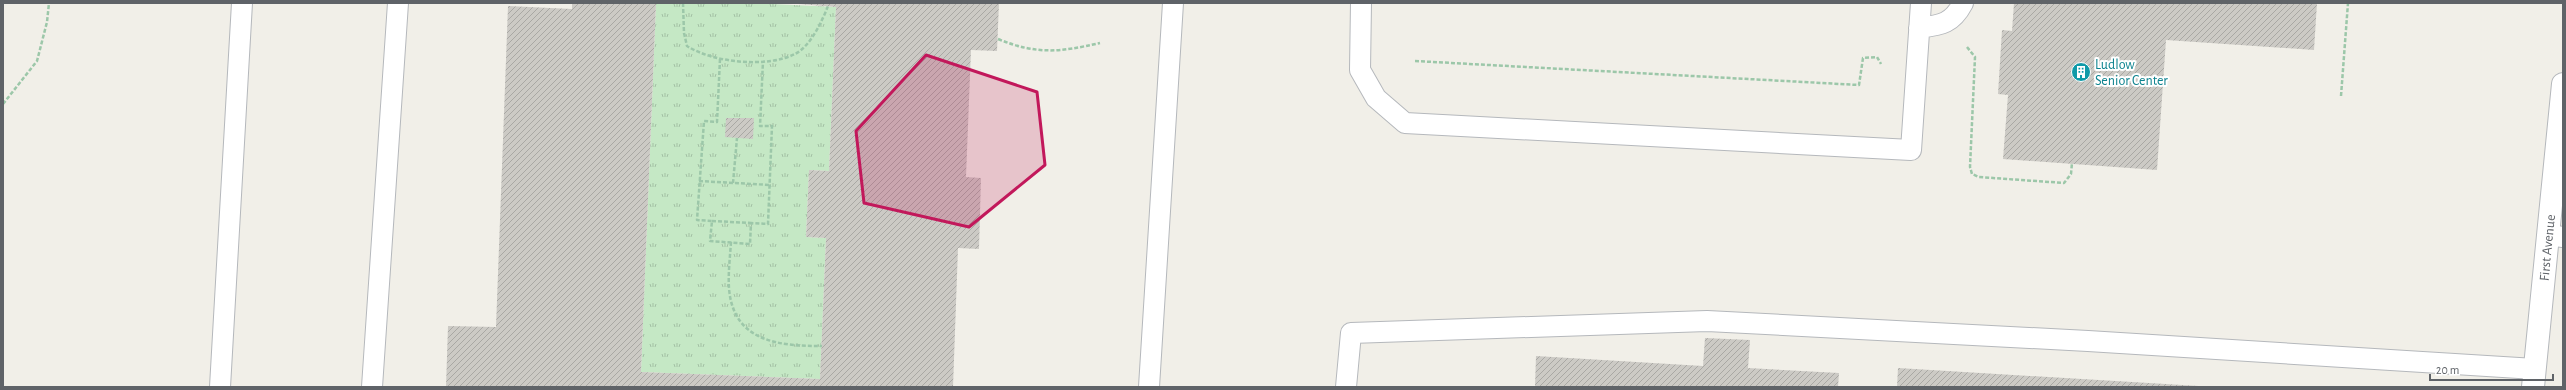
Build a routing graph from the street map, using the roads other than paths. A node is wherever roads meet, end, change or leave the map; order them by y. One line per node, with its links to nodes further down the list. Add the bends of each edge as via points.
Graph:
1 (242, 3): 11 (lane)
2 (398, 3): 12 (lane)
3 (1173, 3): 13 (lane)
4 (1361, 3): 7 (lane, via 1360,70 1376,98 1405,123 1912,150)
5 (1921, 3): 7 (lane)
6 (1963, 3): 7 (lane, via 1958,13 1943,25)
7 (1919, 28)
8 (2563, 84): 9 (street, First Avenue)
9 (2556, 236): 10 (street, First Avenue)
10 (2534, 378): 14 (lane, via 2088,341 1706,321 1351,333)
11 (220, 387)
12 (372, 387)
13 (1149, 387)
14 (1346, 387)

